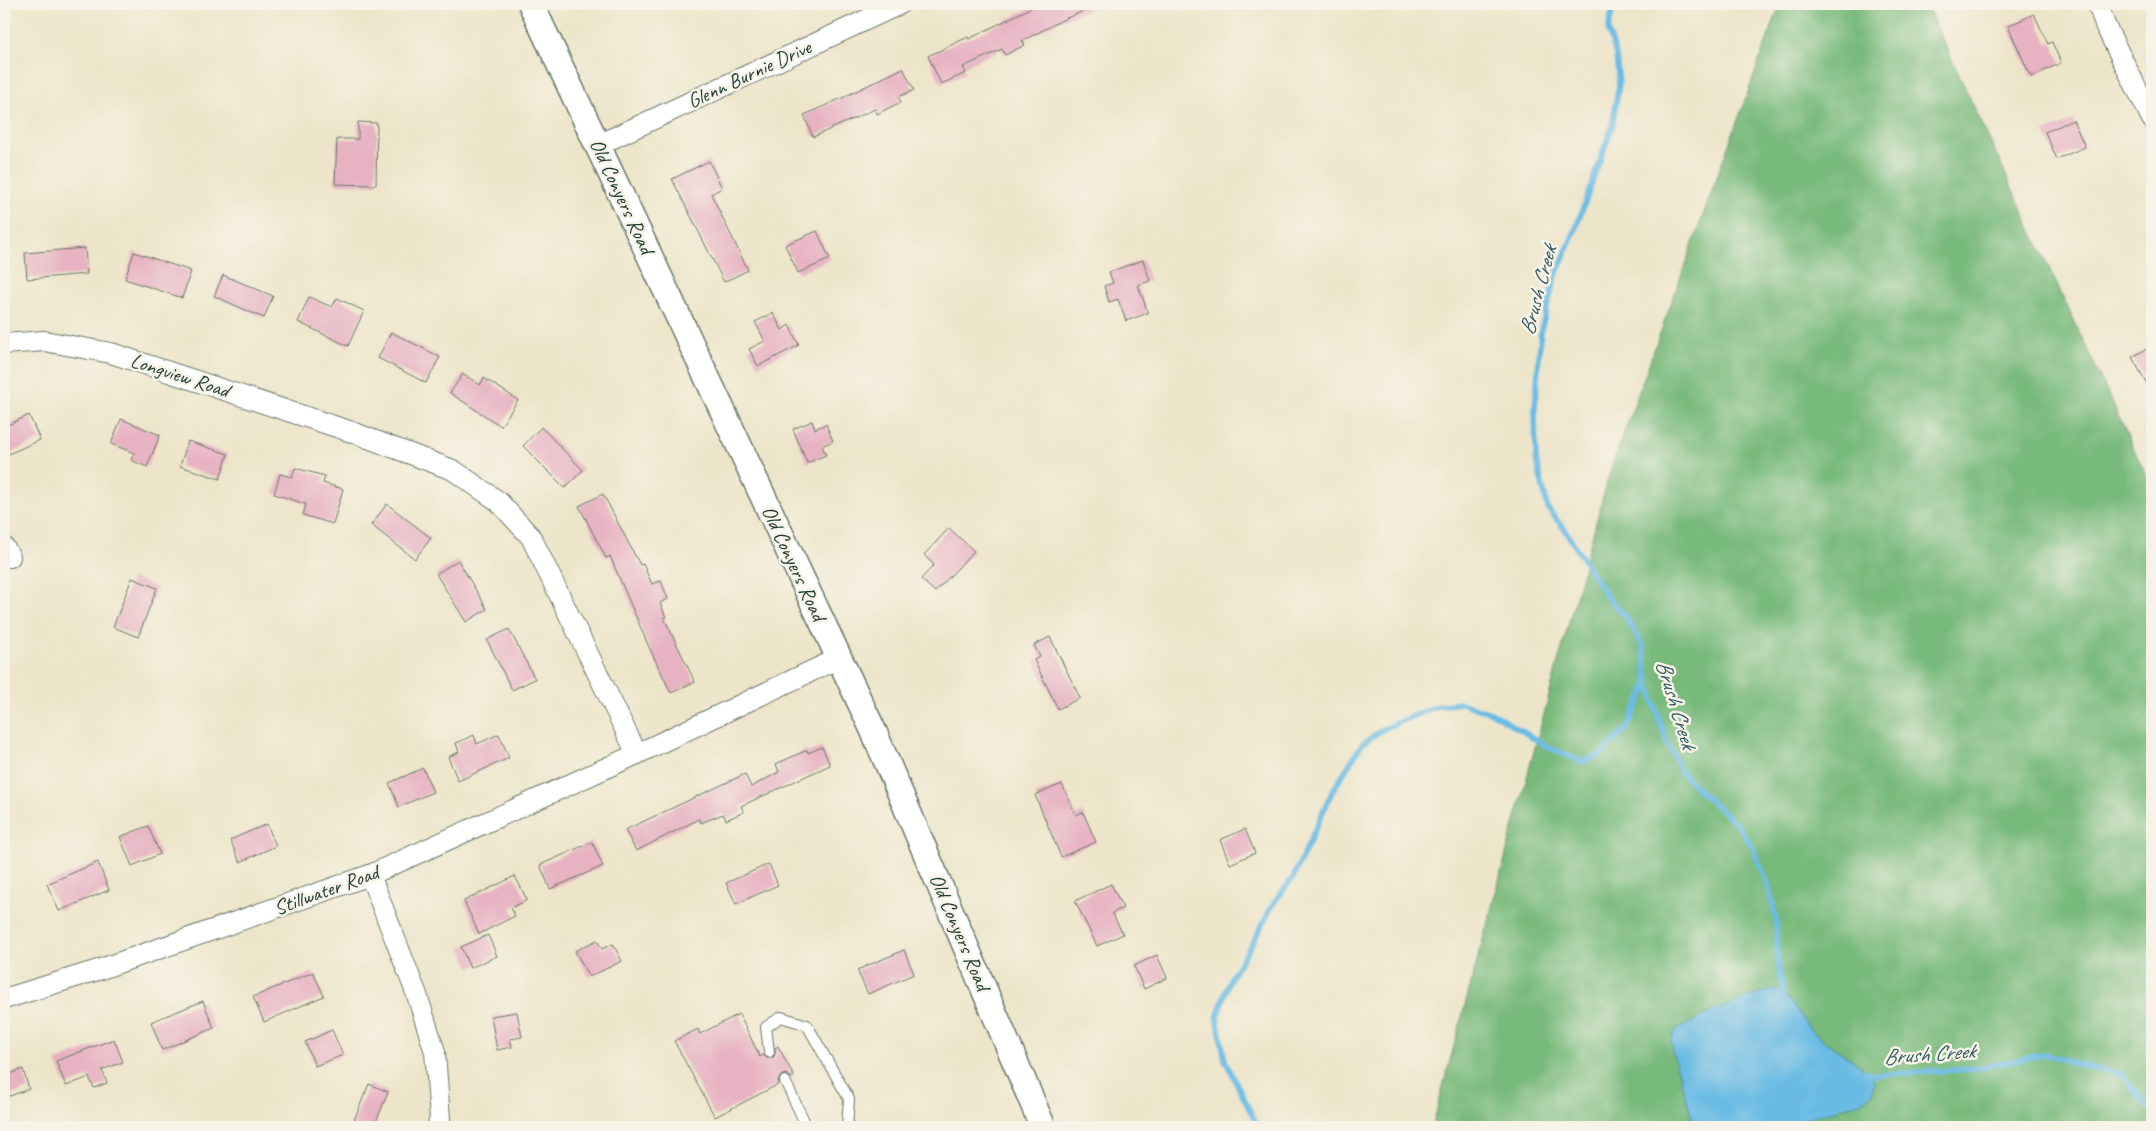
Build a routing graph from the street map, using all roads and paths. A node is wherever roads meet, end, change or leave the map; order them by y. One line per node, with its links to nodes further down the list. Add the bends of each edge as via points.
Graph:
1 (531, 4): 5 (street, Old Conyers Road)
2 (900, 4): 5 (street, Glenn Burnie Drive)
3 (2098, 4): 4 (street, via 2105,25)
4 (2152, 119)
5 (598, 145): 7 (street, Old Conyers Road)
6 (4, 344): 8 (street, Longview Road, via 44,341 111,353 352,432 453,470 498,502 532,537)
7 (839, 658): 8 (street, Stillwater Road); 16 (street, Old Conyers Road)
8 (637, 754): 9 (street, Stillwater Road)
9 (370, 875): 10 (street, Stillwater Road, via 98,970); 13 (street, via 417,995 435,1052)
10 (4, 999)
11 (769, 1052): 15 (lane, via 766,1027 781,1017 807,1025 849,1099)
12 (785, 1081): 14 (lane)
13 (438, 1127)
14 (807, 1127)
15 (847, 1127)
16 (1044, 1127)

